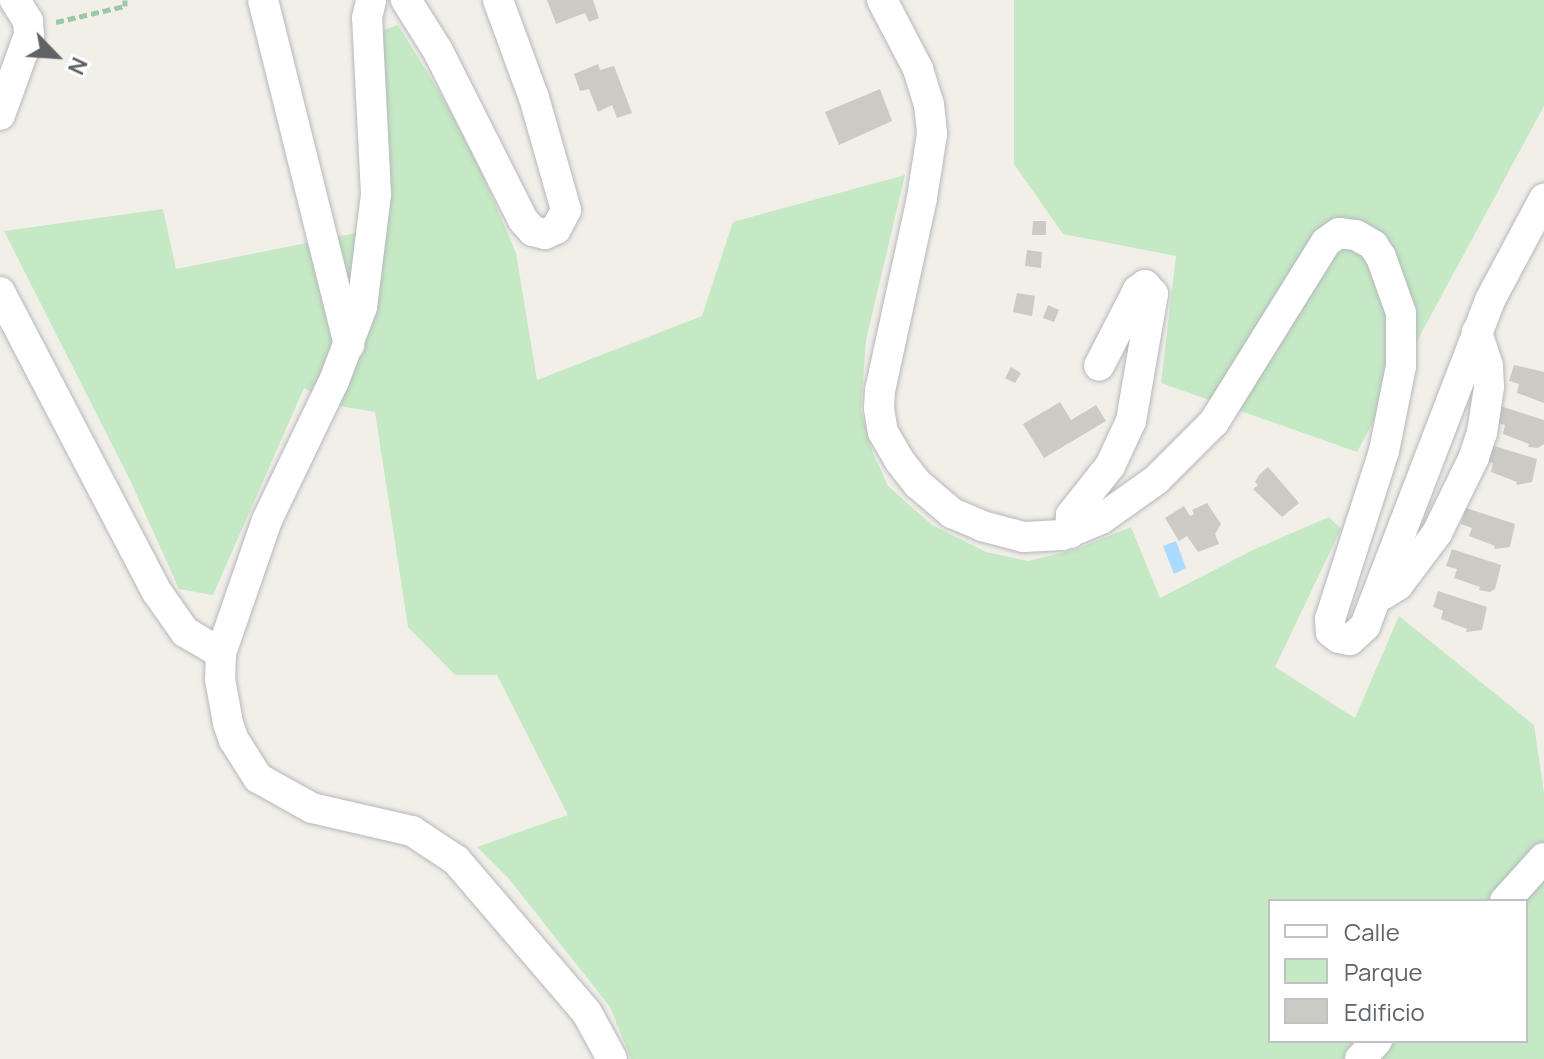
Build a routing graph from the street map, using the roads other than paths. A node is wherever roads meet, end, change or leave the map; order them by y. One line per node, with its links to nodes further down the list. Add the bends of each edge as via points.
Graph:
1 (15, 0): 7 (street, via 29,29)
2 (263, 0): 11 (street)
3 (371, 0): 11 (street, via 367,18 376,194 362,307)
4 (406, 0): 5 (street, via 438,51 523,220 545,234 556,229 566,210 534,98)
5 (498, 0)
6 (882, 0): 13 (street, via 918,69 932,134 880,390 883,432 912,478 952,513 1006,534 1044,538)
7 (0, 115)
8 (1544, 199): 10 (street)
9 (0, 292): 15 (street, via 157,592 185,632)
10 (1477, 332): 14 (street); 14 (street, via 1489,387 1474,457 1430,543 1398,585)
11 (349, 345): 15 (street, via 267,520)
12 (1099, 366): 13 (street, via 1145,285 1153,294 1131,421 1110,466 1071,515)
13 (1070, 533): 14 (street, via 1122,507 1185,454 1232,396 1326,242 1339,233 1356,235 1373,245 1392,279 1401,313 1401,366 1384,451 1330,619 1331,632 1350,640 1357,635)
14 (1376, 599)
15 (221, 653): 19 (street, via 228,723 258,778 312,808 412,831 456,860 587,1013)
16 (1544, 858): 17 (street)
17 (1507, 899)
18 (1375, 1043): 20 (street)
19 (612, 1059)
20 (1360, 1059)

